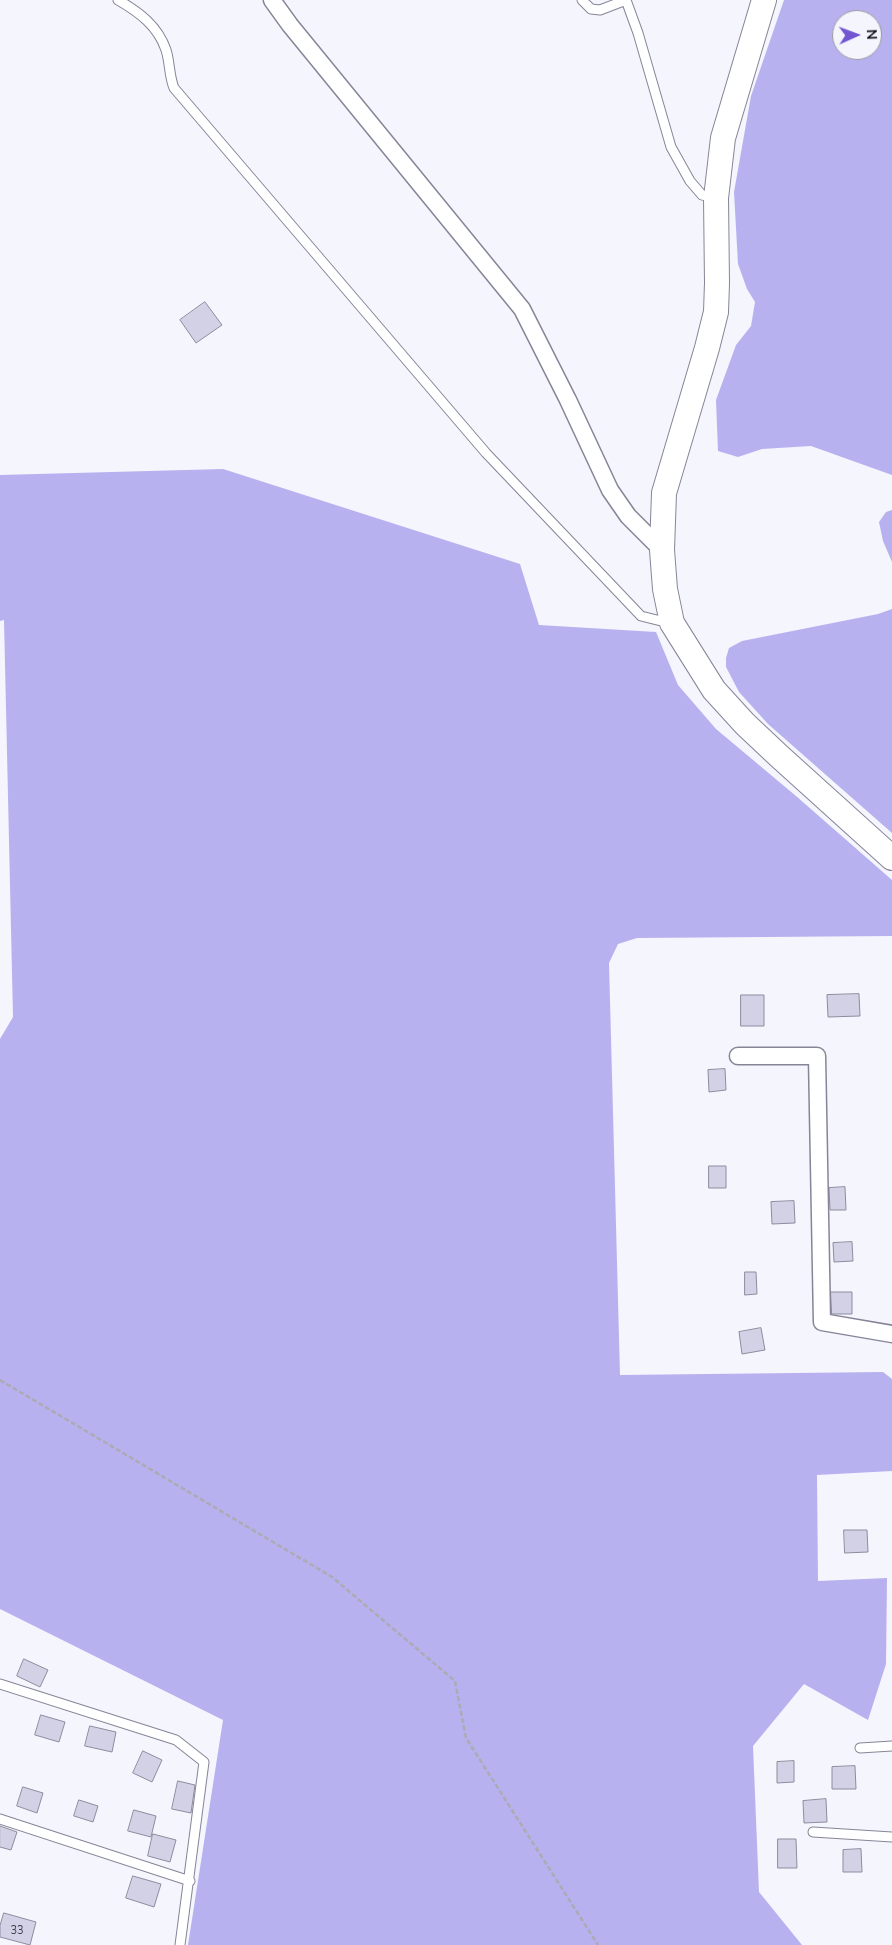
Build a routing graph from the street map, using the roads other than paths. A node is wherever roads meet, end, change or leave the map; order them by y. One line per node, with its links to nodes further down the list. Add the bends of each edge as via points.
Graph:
1 (118, 0): 8 (lane, via 138,11 159,35 174,88 486,453 641,616)
2 (272, 0): 7 (street, via 522,309 610,490 628,516)
3 (582, 0): 4 (lane, via 591,9 600,10)
4 (626, 0): 6 (lane, via 671,147 702,195)
5 (764, 0): 6 (main road, via 723,138)
6 (716, 198): 7 (main road, via 716,312 664,493)
7 (662, 550): 8 (main road)
8 (672, 623): 9 (main road, via 714,690 738,717)
9 (892, 858)
10 (738, 1056): 11 (street, via 817,1056 822,1322)
11 (892, 1334)
12 (0, 1684): 18 (lane, via 176,1740 204,1762)
13 (892, 1746): 14 (lane)
14 (860, 1748)
15 (0, 1818): 18 (lane)
16 (813, 1832): 17 (lane)
17 (892, 1837)
18 (190, 1881): 19 (lane)
19 (180, 1945)

